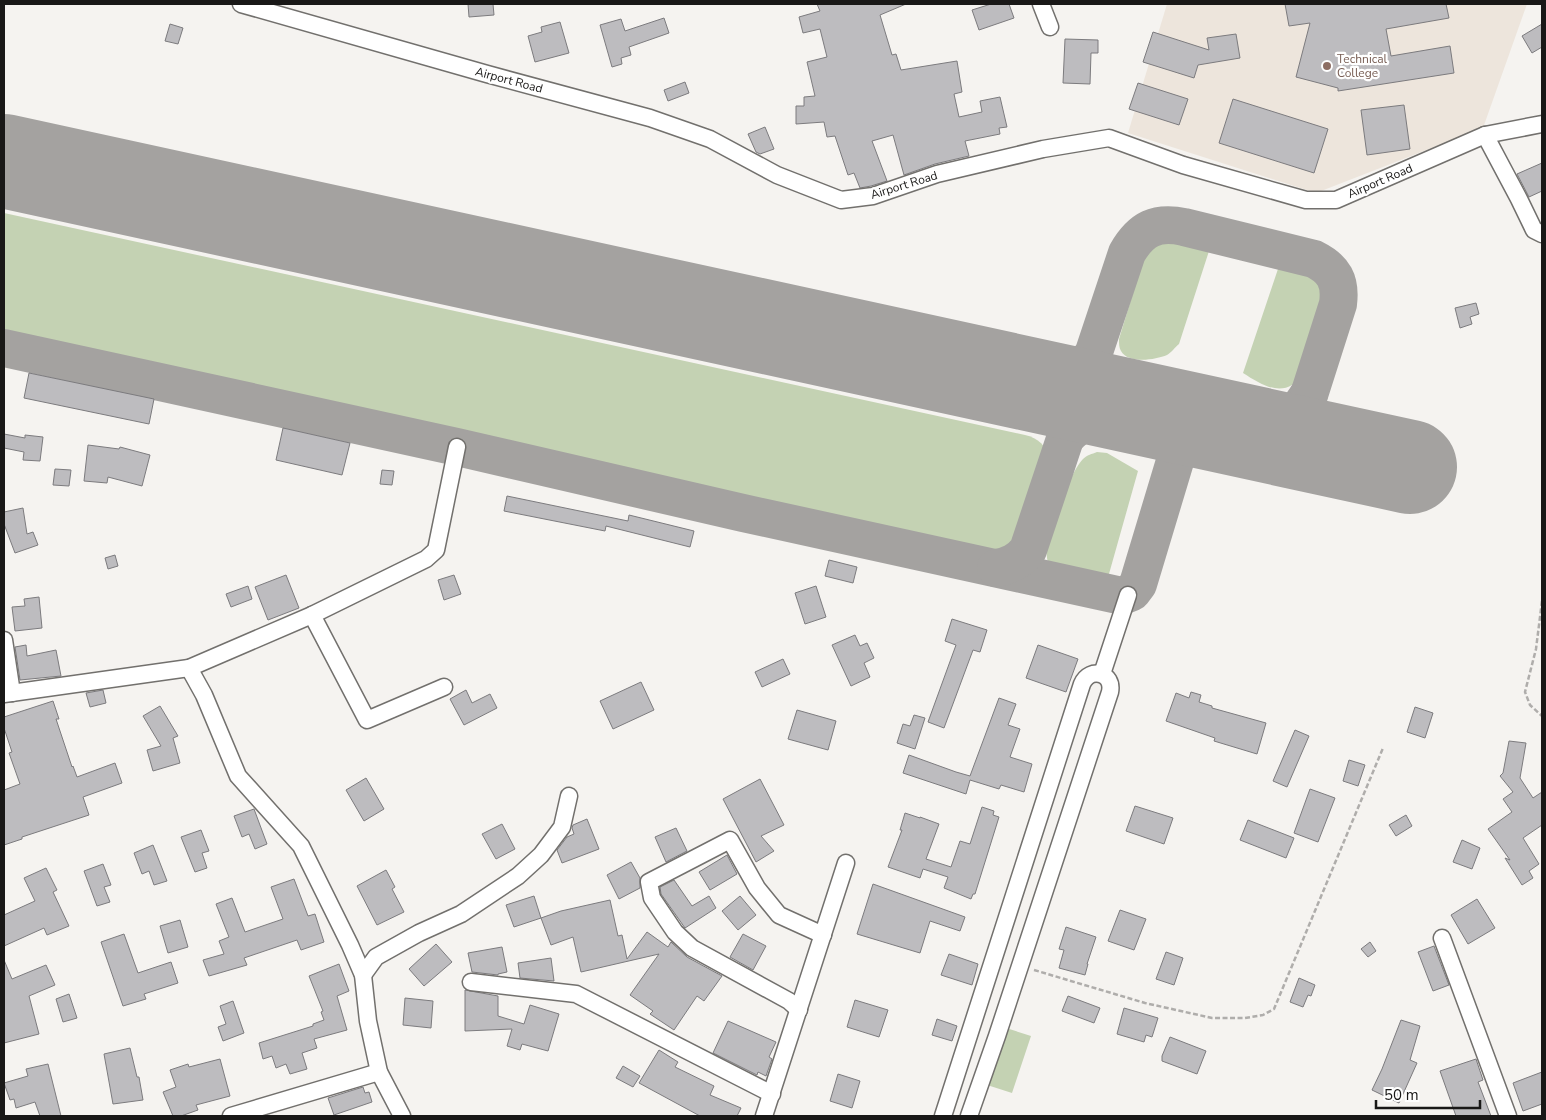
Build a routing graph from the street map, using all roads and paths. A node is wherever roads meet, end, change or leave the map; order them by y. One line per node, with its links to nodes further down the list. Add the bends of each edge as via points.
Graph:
1 (241, 4): 5 (street, Airport Road, via 650,118 710,140 777,175 841,200 873,196 937,174 1043,148 1109,138 1183,165 1306,200 1336,200)
2 (1041, 4): 3 (street)
3 (1050, 27)
4 (1542, 124): 5 (street, Airport Road)
5 (1485, 135): 6 (street, via 1534,230)
6 (1542, 234)
7 (457, 447): 10 (street, via 436,550 426,559)
8 (1128, 595): 13 (street)
9 (1542, 601): 16 (path, via 1536,649 1525,692 1530,705)
10 (312, 615): 12 (street); 14 (street, via 367,720)
11 (4, 640): 15 (street)
12 (189, 668): 15 (street); 23 (street, via 204,695 238,776 301,846)
13 (1102, 674): 22 (street, via 1108,679 1110,692); 31 (street, via 1087,676 1082,684)
14 (444, 687)
15 (8, 693)
16 (1542, 716)
17 (1384, 748): 22 (path, via 1274,1009 1245,1018 1212,1018 1145,1003)
18 (569, 796): 23 (street, via 562,828 541,856 518,876 461,914 376,957)
19 (846, 863): 20 (street)
20 (823, 935): 25 (street); 25 (street, via 779,915 757,888 730,840 649,882 652,898 675,932 692,948 789,1001)
21 (1442, 938): 33 (street)
22 (1020, 966): 32 (street)
23 (363, 975): 26 (street, via 368,1021)
24 (471, 982): 27 (street, via 576,994)
25 (799, 1010): 27 (street)
26 (379, 1072): 28 (street); 29 (street)
27 (772, 1094): 30 (street)
28 (231, 1116)
29 (402, 1116)
30 (764, 1116)
31 (943, 1116)
32 (969, 1116)
33 (1508, 1116)

